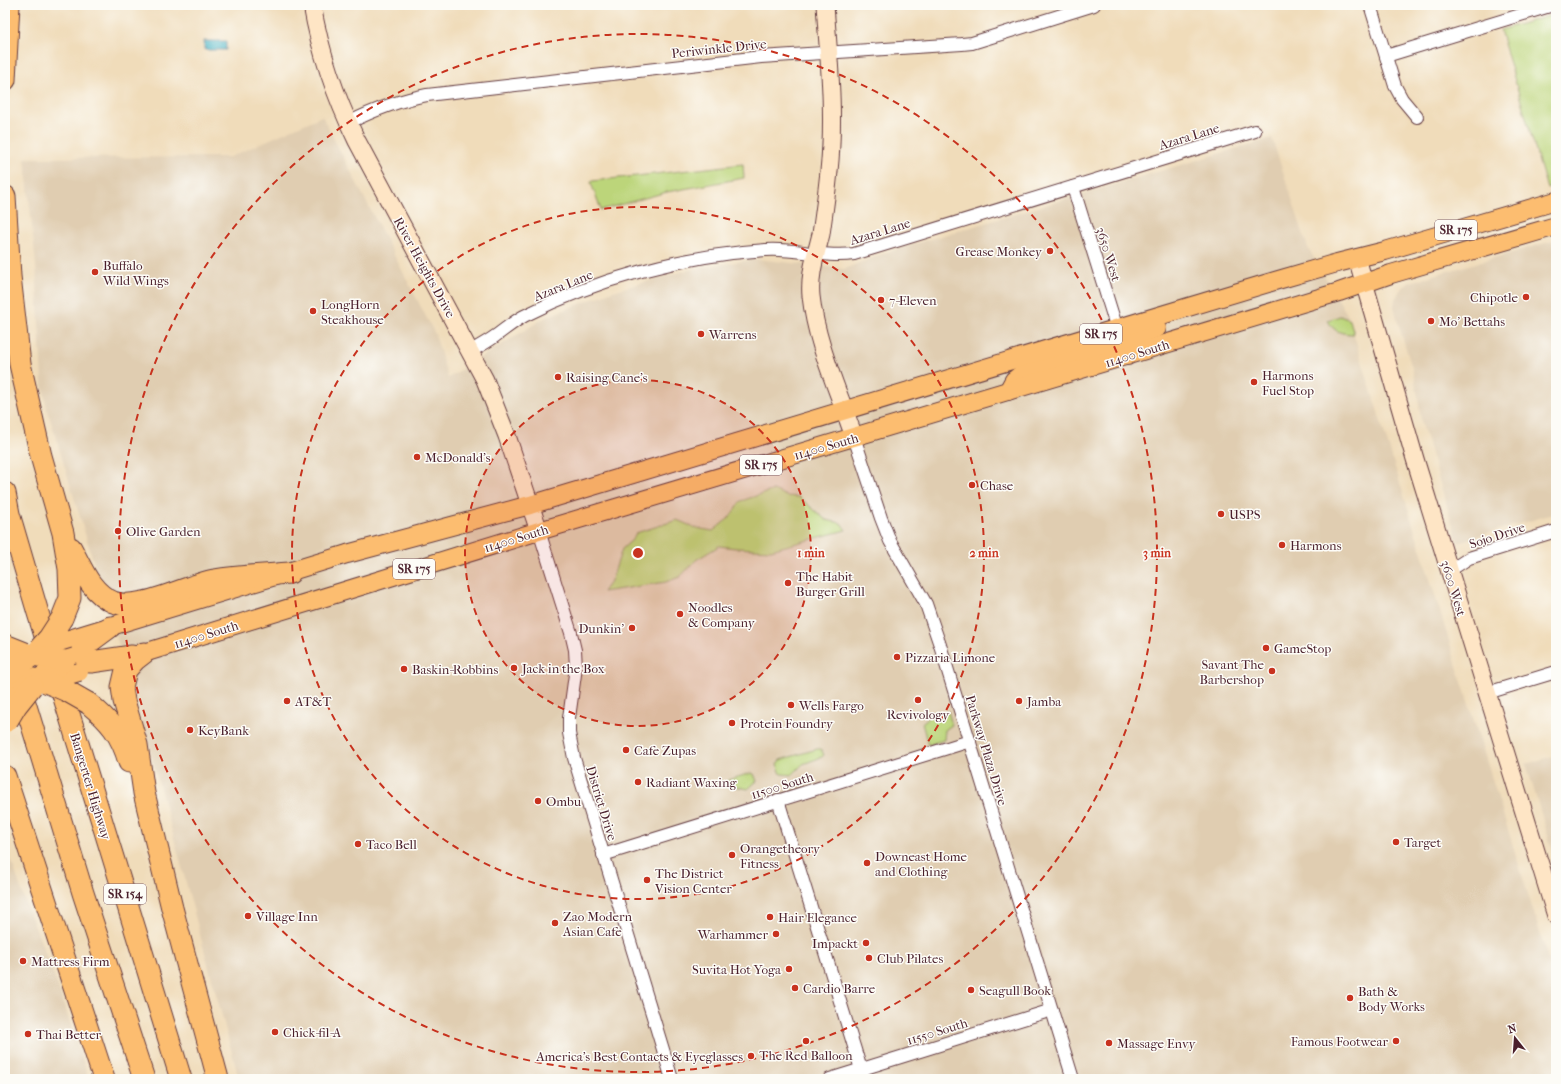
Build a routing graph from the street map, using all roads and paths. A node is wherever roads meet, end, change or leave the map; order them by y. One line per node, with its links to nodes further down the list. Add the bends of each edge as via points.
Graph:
1 (9, 5): 9 (highway)
2 (312, 5): 11 (street, River Heights Drive, via 327,66)
3 (825, 5): 7 (street)
4 (1094, 5): 7 (street, Periwinkle Drive, via 962,44)
5 (1370, 5): 8 (street)
6 (1553, 5): 8 (street)
7 (828, 53): 11 (street, Periwinkle Drive, via 722,61 427,95 399,101); 17 (street, via 831,138 826,201)
8 (1386, 56): 10 (street, via 1397,90)
9 (5, 80)
10 (1417, 117)
11 (348, 123): 22 (street, River Heights Drive)
12 (1255, 131): 13 (street, Azara Lane)
13 (1073, 187): 17 (street, Azara Lane, via 865,252 844,256); 21 (street, 3650 West)
14 (5, 196): 31 (highway, via 10,276 20,364 40,456)
15 (1556, 201): 18 (main road, SR 175)
16 (1556, 226): 20 (main road, 11400 South / SR 175)
17 (816, 254): 22 (street, Azara Lane, via 781,250 751,251 708,256 646,270 580,292 524,316); 25 (street, via 810,275 812,307 833,381)
18 (1357, 258): 19 (main road, SR 175); 20 (street, 3600 West)
19 (1278, 280): 21 (main road, SR 175); 23 (main road, via 1221,309 1134,337 1127,346)
20 (1364, 284): 23 (main road, 11400 South / SR 175); 32 (street, 3600 West)
21 (1117, 329): 24 (main road, via 1119,337 1115,341 1023,373 1014,380); 25 (main road, SR 175)
22 (471, 351): 28 (street, River Heights Drive, via 498,411)
23 (1127, 356): 24 (main road, 11400 South / SR 175)
24 (1008, 391): 26 (main road, 11400 South / SR 175)
25 (845, 410): 26 (street); 28 (main road, SR 175)
26 (854, 437): 29 (main road, 11400 South / SR 175); 46 (street, Parkway Plaza Drive, via 890,541 926,604)
27 (5, 493): 58 (highway, Bangerter Highway / SR 154, via 40,621)
28 (530, 505): 29 (street, River Heights Drive); 33 (main road, SR 175, via 347,554)
29 (539, 531): 38 (main road, 11400 South / SR 175); 52 (street, District Drive, via 575,650 576,667 569,718 570,744)
30 (1556, 531): 32 (street, Sojo Drive, via 1469,558)
31 (63, 533): 33 (highway, via 91,585 102,595 119,603 129,604 147,600 212,580); 37 (highway, bridge, via 71,586 70,598 62,618 49,638)
32 (1449, 571): 43 (street, 3600 West)
33 (290, 573): 34 (main road, SR 175)
34 (110, 627): 39 (highway)
35 (5, 639): 57 (highway, SR 154, via 83,893)
36 (5, 645): 37 (highway, bridge)
37 (32, 652): 39 (highway, bridge); 40 (highway, bridge)
38 (138, 655): 39 (highway, via 105,661); 48 (highway, via 126,670 122,687 137,745)
39 (72, 658): 42 (highway, bridge, via 54,667)
40 (6, 670): 42 (highway, bridge)
41 (1556, 672): 43 (street)
42 (39, 683): 44 (main road, bridge); 45 (highway, bridge, via 16,706); 48 (highway, bridge, via 68,691 106,718 117,732)
43 (1487, 693): 53 (street, 3600 West)
44 (5, 694)
45 (6, 723)
46 (970, 741): 49 (street, 11500 South); 54 (street, Parkway Plaza Drive)
47 (5, 776): 51 (highway)
48 (144, 793): 59 (highway)
49 (778, 800): 52 (street, 11500 South); 55 (street)
50 (5, 802): 51 (highway)
51 (24, 834): 56 (highway)
52 (603, 855): 60 (street, District Drive)
53 (1556, 916)
54 (1052, 1010): 55 (street, 11550 South); 62 (street, Parkway Plaza Drive)
55 (862, 1074): 61 (street, 11550 South)
56 (104, 1079)
57 (144, 1079)
58 (181, 1079)
59 (218, 1079)
60 (672, 1079)
61 (830, 1079)
62 (1073, 1079)

